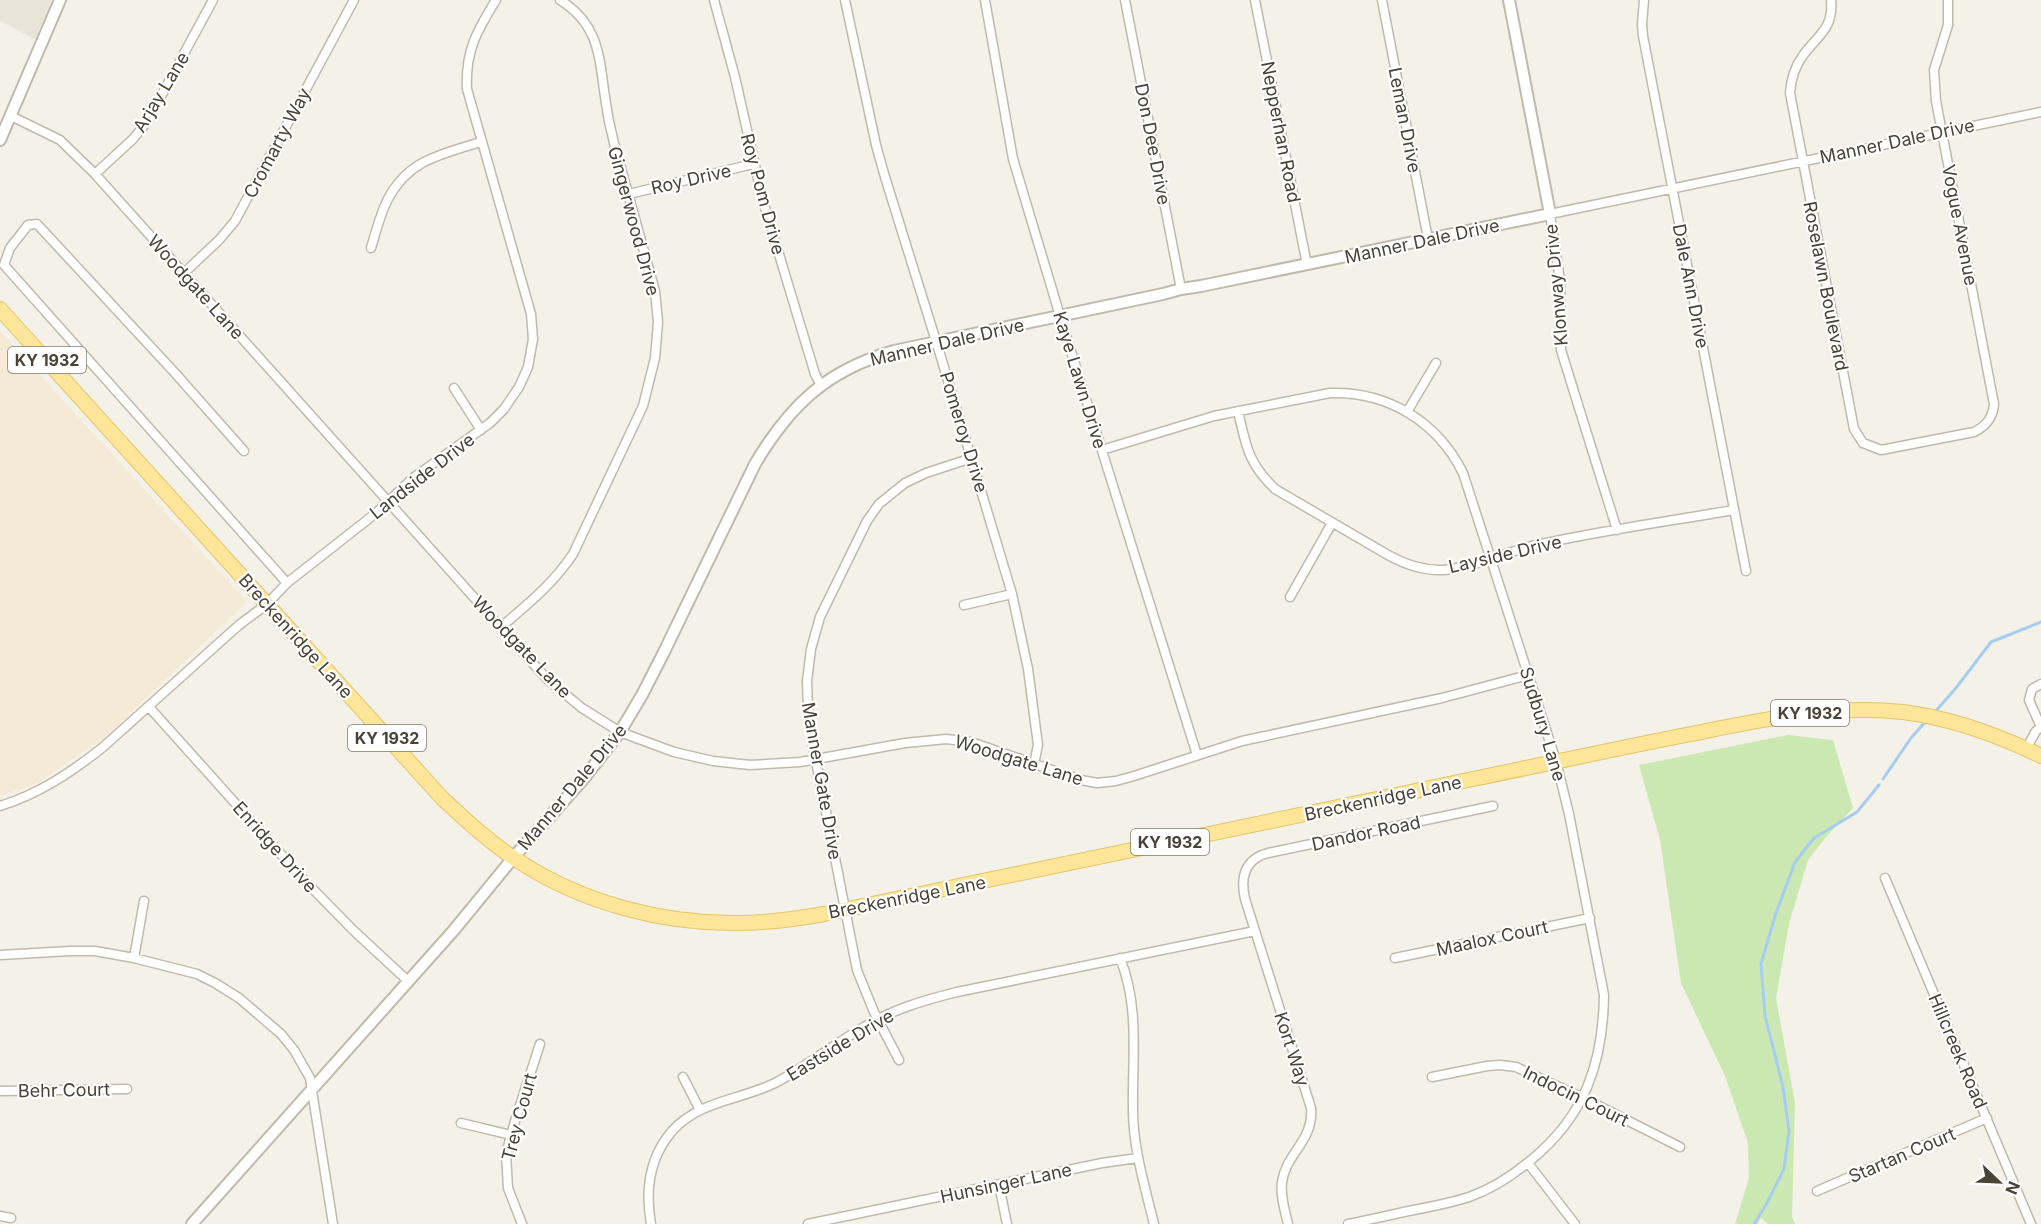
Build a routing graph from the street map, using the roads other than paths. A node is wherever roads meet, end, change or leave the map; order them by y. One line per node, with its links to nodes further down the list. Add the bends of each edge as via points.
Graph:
1 (60, 0): 17 (street)
2 (213, 0): 23 (street, Arjay Lane, via 147,122)
3 (354, 0): 30 (street, Cromarty Way, via 235,221)
4 (496, 0): 20 (street, Landside Drive, via 472,42 466,72)
5 (560, 0): 25 (street, Gingerwood Drive, via 577,12 594,37 608,118)
6 (714, 0): 22 (street, Roy Pom Drive)
7 (845, 0): 34 (street, Pomeroy Drive, via 876,145)
8 (985, 0): 33 (street, Kaye Lawn Drive, via 1013,159)
9 (1125, 0): 31 (street, Don Dee Drive)
10 (1256, 0): 29 (street, Nepperhan Road)
11 (1382, 0): 27 (street, Leman Drive)
12 (1509, 0): 26 (street, Klonway Drive)
13 (1644, 0): 24 (street, Dale Ann Drive, via 1643,36)
14 (1832, 0): 21 (street, Roselawn Boulevard, via 1827,27 1802,57 1791,85)
15 (1948, 0): 18 (street, Vogue Avenue, via 1948,25 1934,70)
16 (2041, 112): 18 (street, Manner Dale Drive)
17 (11, 116): 19 (street); 23 (street, Woodgate Lane, via 60,140)
18 (1942, 132): 21 (street, Manner Dale Drive); 40 (street, Vogue Avenue, via 1994,404)
19 (0, 140)
20 (481, 142): 28 (street, via 436,156 410,171 387,201); 41 (street, Landside Drive, via 528,299 533,339 528,367 519,387 504,409)
21 (1802, 161): 24 (street, Manner Dale Drive); 40 (street, Roselawn Boulevard, via 1857,437 1875,449 1892,448 1974,432)
22 (753, 164): 25 (street, Roy Drive); 36 (street, Roy Pom Drive)
23 (95, 174): 30 (street, Woodgate Lane)
24 (1672, 189): 26 (street, Manner Dale Drive); 46 (street, Dale Ann Drive)
25 (629, 194): 56 (street, Gingerwood Drive, via 655,291 658,322 650,386 573,554 544,592)
26 (1550, 214): 27 (street, Manner Dale Drive); 48 (street, Klonway Drive, via 1560,281 1561,350)
27 (1428, 239): 29 (street, Manner Dale Drive)
28 (371, 248)
29 (1307, 265): 31 (street, Manner Dale Drive)
30 (184, 273): 45 (street, Woodgate Lane)
31 (1181, 289): 33 (street, Manner Dale Drive)
32 (0, 309): 54 (main road, Breckenridge Lane / KY 1932)
33 (1060, 316): 34 (street, Manner Dale Drive); 42 (street, Kaye Lawn Drive)
34 (936, 341): 36 (street, Manner Dale Drive, via 868,359); 44 (street, Pomeroy Drive)
35 (1436, 363): 39 (street)
36 (821, 385): 61 (street, Manner Dale Drive, via 773,434 755,464 663,654)
37 (454, 388): 41 (street)
38 (1238, 411): 39 (street, Sudbury Lane, via 1345,392 1379,398); 42 (street, Sudbury Lane); 47 (street, Layside Drive, via 1248,451 1262,476 1275,489)
39 (1407, 412): 49 (street, Sudbury Lane, via 1438,436 1457,461)
40 (1992, 416)
41 (481, 430): 45 (street, Landside Drive, via 421,472)
42 (1102, 450): 63 (street, Kaye Lawn Drive)
43 (244, 451): 51 (street, via 37,224 28,225 10,248 4,265)
44 (972, 458): 52 (street, Pomeroy Drive); 65 (street, Manner Gate Drive, via 905,483 879,504 860,532 820,618 811,649 807,709)
45 (388, 501): 51 (street, Landside Drive); 56 (street, Woodgate Lane)
46 (1734, 510): 48 (street, Layside Drive); 50 (street, Dale Ann Drive)
47 (1332, 523): 49 (street, Layside Drive, via 1394,559 1418,568 1445,570); 53 (street)
48 (1617, 530): 49 (street, Layside Drive)
49 (1491, 558): 57 (street, Sudbury Lane)
50 (1746, 571)
51 (287, 583): 54 (street, Landside Drive)
52 (1012, 594): 55 (street); 67 (street, Pomeroy Drive, via 1028,669 1038,745)
53 (1290, 597)
54 (267, 604): 59 (street, Landside Drive); 70 (main road, Breckenridge Lane / KY 1932, via 442,798)
55 (964, 605)
56 (501, 627): 61 (street, Woodgate Lane, via 564,695)
57 (1528, 675): 63 (street, Woodgate Lane); 66 (street, Sudbury Lane)
58 (2041, 684): 60 (street, via 2032,689 2029,700)
59 (148, 707): 68 (street, Landside Drive, via 102,748 51,785); 81 (street, Enridge Drive, via 305,881)
60 (2041, 727): 62 (street)
61 (620, 732): 65 (street, Woodgate Lane, via 713,761 750,765); 70 (street, Manner Dale Drive)
62 (2026, 749): 64 (main road, Breckenridge Lane / KY 1932); 66 (main road, Breckenridge Lane / KY 1932, via 1955,722 1903,712 1864,710 1794,714)
63 (1197, 754): 67 (street, Woodgate Lane, via 1107,783 1081,780)
64 (2041, 756)
65 (816, 760): 67 (street, Woodgate Lane, via 946,739 972,742); 74 (street, Manner Gate Drive)
66 (1556, 761): 74 (main road, Breckenridge Lane / KY 1932); 75 (street, Sudbury Lane)
67 (1034, 764)
68 (0, 806)
69 (1493, 806): 71 (street, Dandor Road, via 1268,853 1256,858)
70 (513, 858): 74 (main road, Breckenridge Lane / KY 1932, via 597,899 690,921 793,919); 81 (street, Manner Dale Drive)
71 (1245, 871): 76 (street, Kort Way, via 1242,887)
72 (1886, 878): 92 (street, Hillcreek Road)
73 (144, 901): 78 (street)
74 (845, 909): 82 (street, Manner Gate Drive, via 857,970)
75 (1590, 918): 80 (street, Maalox Court); 90 (street, Sudbury Lane, via 1602,981 1604,1024 1598,1057)
76 (1255, 931): 79 (street, Eastside Drive); 109 (street, Kort Way, via 1311,1113 1306,1137 1288,1163 1282,1180)
77 (0, 955): 78 (street, via 87,951)
78 (134, 958): 88 (street, via 197,975 239,998 267,1020 294,1050)
79 (1120, 958): 82 (street, Eastside Drive, via 926,999); 96 (street, via 1127,975 1134,1027 1132,1110)
80 (1395, 958)
81 (408, 981): 88 (street, Manner Dale Drive)
82 (879, 1019): 84 (street, Manner Gate Drive); 91 (street, Eastside Drive, via 767,1087)
83 (540, 1044): 94 (street, Trey Court)
84 (899, 1060)
85 (683, 1077): 91 (street)
86 (1432, 1077): 90 (street, Indocin Court, via 1507,1065)
87 (127, 1089): 89 (street, Behr Court)
88 (311, 1090): 102 (street, Manner Dale Drive); 103 (street)
89 (0, 1091)
90 (1583, 1098): 95 (street, Indocin Court); 97 (street, Sudbury Lane, via 1547,1147)
91 (700, 1110): 105 (street, Eastside Drive, via 672,1132 656,1158 648,1190)
92 (1987, 1118): 99 (street, Startan Court); 112 (street, Hillcreek Road)
93 (461, 1123): 94 (street)
94 (511, 1135): 104 (street, Trey Court, via 506,1177)
95 (1680, 1148)
96 (1138, 1158): 98 (street, Hunsinger Lane); 108 (street)
97 (1528, 1163): 110 (street, Sudbury Lane, via 1500,1183 1468,1198); 111 (street)
98 (999, 1185): 106 (street, Hunsinger Lane); 107 (street)
99 (1817, 1191)
100 (0, 1216): 101 (street)
101 (11, 1218)
102 (192, 1224)
103 (333, 1224)
104 (522, 1224)
105 (651, 1224)
106 (808, 1224)
107 (1007, 1224)
108 (1154, 1224)
109 (1288, 1224)
110 (1347, 1224)
111 (1575, 1224)
112 (2031, 1224)

